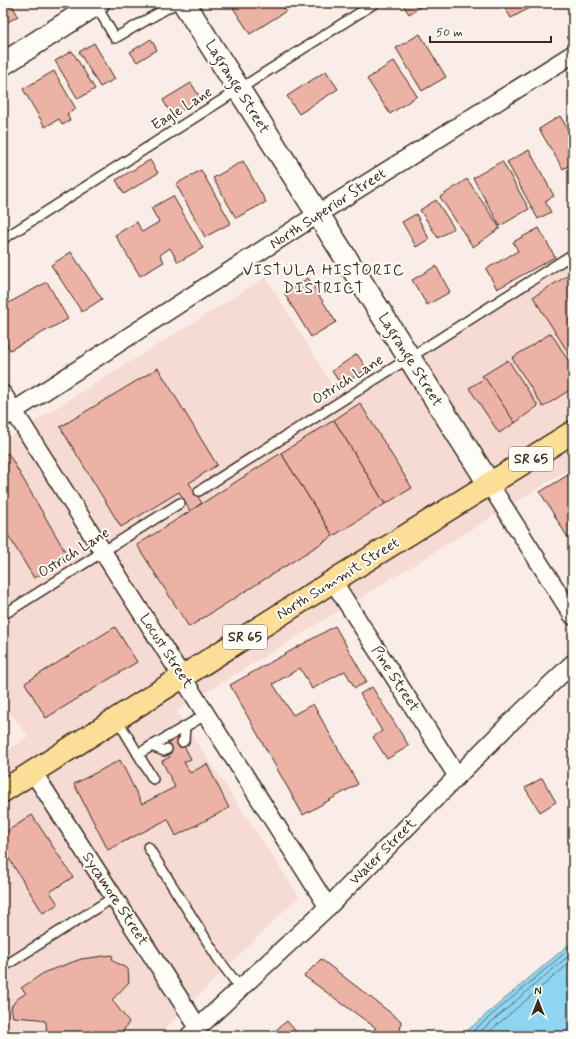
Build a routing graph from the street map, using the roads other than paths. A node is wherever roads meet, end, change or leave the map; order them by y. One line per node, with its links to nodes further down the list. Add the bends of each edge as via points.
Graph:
1 (176, 3): 4 (lane, via 115,38)
2 (184, 3): 7 (main road, Lagrange Street)
3 (375, 3): 7 (lane, Eagle Lane)
4 (97, 4): 6 (main road)
5 (573, 54): 8 (street, North Superior Street)
6 (3, 64)
7 (239, 90): 8 (main road, Lagrange Street); 9 (lane, Eagle Lane)
8 (318, 214): 11 (main road, Lagrange Street); 13 (street, North Superior Street)
9 (3, 239)
10 (573, 254): 11 (lane, Ostrich Lane)
11 (409, 358): 15 (main road, Lagrange Street); 16 (lane, Ostrich Lane)
12 (3, 394): 13 (street, Locust Street)
13 (8, 415): 18 (street, Locust Street)
14 (573, 432): 15 (main road, North Summit Street / SR 65)
15 (490, 485): 19 (main road, North Summit Street / SR 65); 21 (street, Lagrange Street)
16 (199, 491)
17 (180, 503): 18 (lane, Ostrich Lane)
18 (103, 552): 20 (lane, Ostrich Lane); 23 (street, Locust Street)
19 (333, 581): 23 (main road, North Summit Street / SR 65); 32 (street, Pine Street)
20 (3, 615)
21 (573, 616)
22 (573, 663): 32 (street, Water Street)
23 (182, 677): 24 (street, Locust Street); 25 (main road, North Summit Street / SR 65)
24 (207, 714): 26 (lane); 37 (street, Locust Street)
25 (116, 719): 30 (lane); 31 (main road, North Summit Street / SR 65)
26 (185, 727): 27 (lane); 28 (lane)
27 (182, 742)
28 (151, 746): 29 (lane); 30 (lane)
29 (167, 750)
30 (138, 754): 33 (lane)
31 (33, 772): 34 (main road, North Summit Street / SR 65); 36 (street, Sycamore Street)
32 (457, 776): 37 (street, Water Street)
33 (153, 779)
34 (3, 791)
35 (148, 847): 39 (lane, via 219,960)
36 (114, 897): 38 (lane); 40 (street, Sycamore Street)
37 (328, 907): 39 (street, Water Street)
38 (3, 967)
39 (240, 988): 40 (street, Water Street)
40 (193, 1031)

